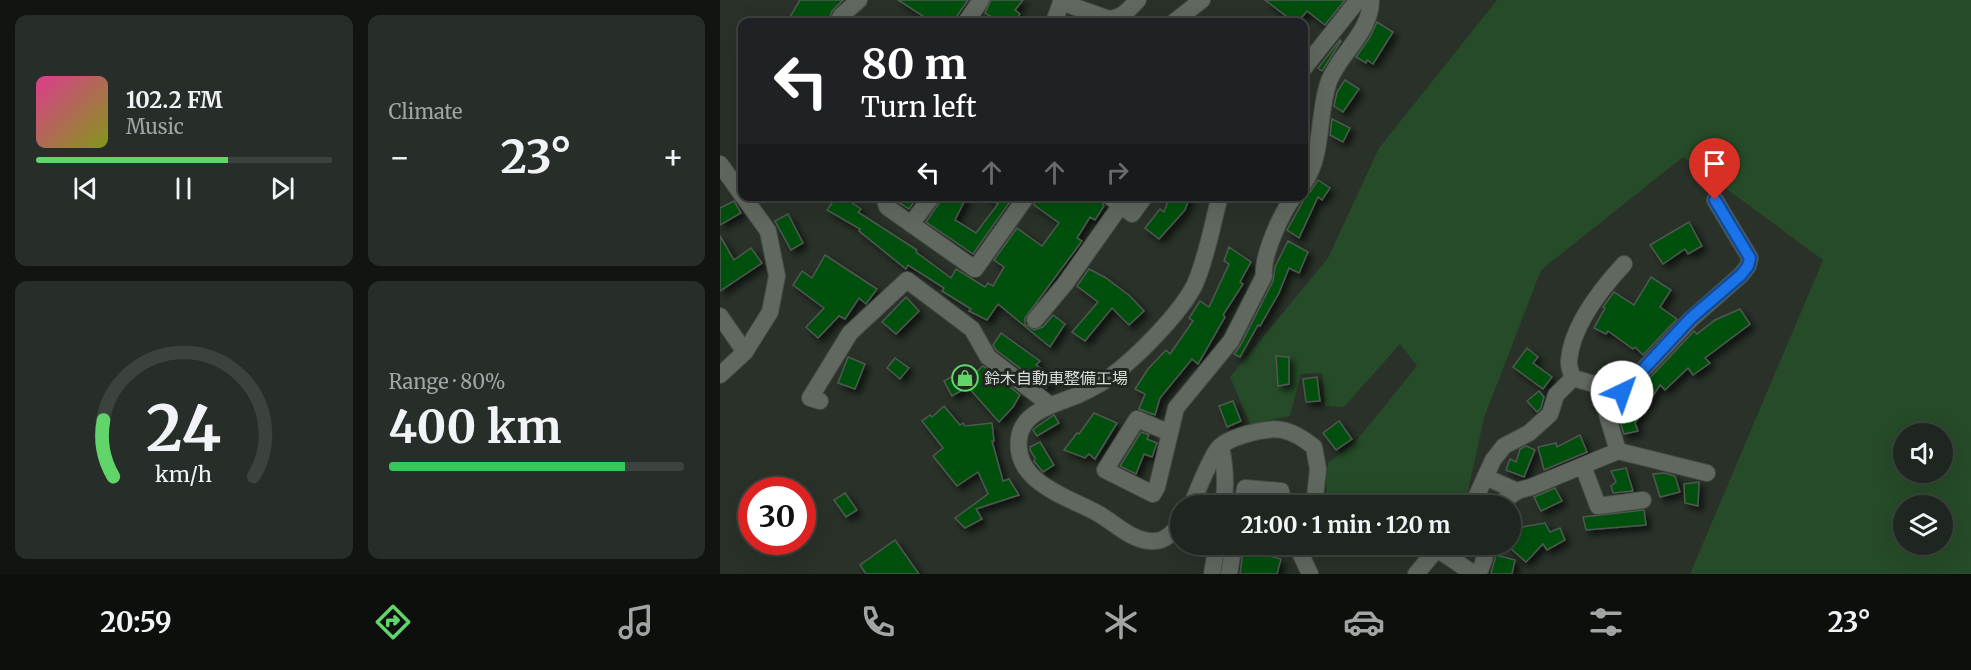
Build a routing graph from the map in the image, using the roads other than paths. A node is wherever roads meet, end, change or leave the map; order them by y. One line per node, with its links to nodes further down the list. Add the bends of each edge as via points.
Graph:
1 (859, 0): 8 (street)
2 (981, 0): 9 (street)
3 (1138, 0): 12 (street)
4 (1202, 0): 13 (street)
5 (1358, 0): 14 (street)
6 (1371, 0): 16 (street, via 1366,21 1330,78 1316,156)
7 (1061, 1): 10 (street); 11 (street)
8 (841, 18)
9 (969, 18)
10 (1055, 18)
11 (1106, 18)
12 (1118, 18)
13 (1179, 18)
14 (1308, 57)
15 (720, 164): 17 (street)
16 (1308, 177)
17 (738, 189)
18 (1715, 200): 34 (street, via 1750,258 1748,266 1691,318 1622,392)
19 (747, 201): 31 (street, via 768,231 777,276 770,312)
20 (885, 201): 27 (street, via 887,207)
21 (928, 201): 27 (street)
22 (1023, 201): 27 (street, via 975,269)
23 (1115, 201): 24 (street, via 1132,214); 30 (street, via 1065,284)
24 (1141, 201)
25 (1219, 201): 36 (street, via 1195,284 1183,304 1131,363 1096,386)
26 (1290, 201): 37 (street, via 1266,256 1264,276 1251,304 1231,341 1176,408)
27 (911, 224)
28 (1624, 264): 33 (street, via 1599,292 1574,339 1568,362)
29 (720, 316): 31 (street)
30 (1035, 320)
31 (745, 352): 32 (street)
32 (720, 375)
33 (1573, 378): 34 (street); 42 (street, via 1556,395 1550,414 1529,433 1504,446)
34 (1598, 385): 39 (street)
35 (820, 401): 36 (street, via 810,398 850,333 907,280 972,329 988,357)
36 (1050, 405): 52 (street, via 1028,419 1019,437 1020,455 1029,473 1045,487 1136,538 1156,542)
37 (1170, 433): 37 (street, via 1153,494 1105,470 1137,419)
38 (1221, 447): 44 (street); 45 (street); 48 (street, via 1235,438 1266,429 1302,437 1314,447 1318,469)
39 (1618, 451): 40 (street); 41 (street)
40 (1583, 466): 43 (street); 51 (street, via 1598,506)
41 (1707, 473)
42 (1485, 477): 43 (street); 49 (street)
43 (1517, 490): 50 (street)
44 (1196, 495)
45 (1226, 495)
46 (1244, 495): 47 (street, via 1245,489 1281,491)
47 (1282, 495)
48 (1315, 495)
49 (1477, 495)
50 (1511, 495)
51 (1643, 500)
52 (1170, 534)
53 (1215, 555): 57 (street)
54 (1232, 555): 58 (street)
55 (1301, 555): 59 (street)
56 (1484, 555): 61 (street)
57 (1212, 574)
58 (1228, 574)
59 (1310, 574)
60 (1416, 574): 61 (street, via 1437,549)
61 (1476, 574)

